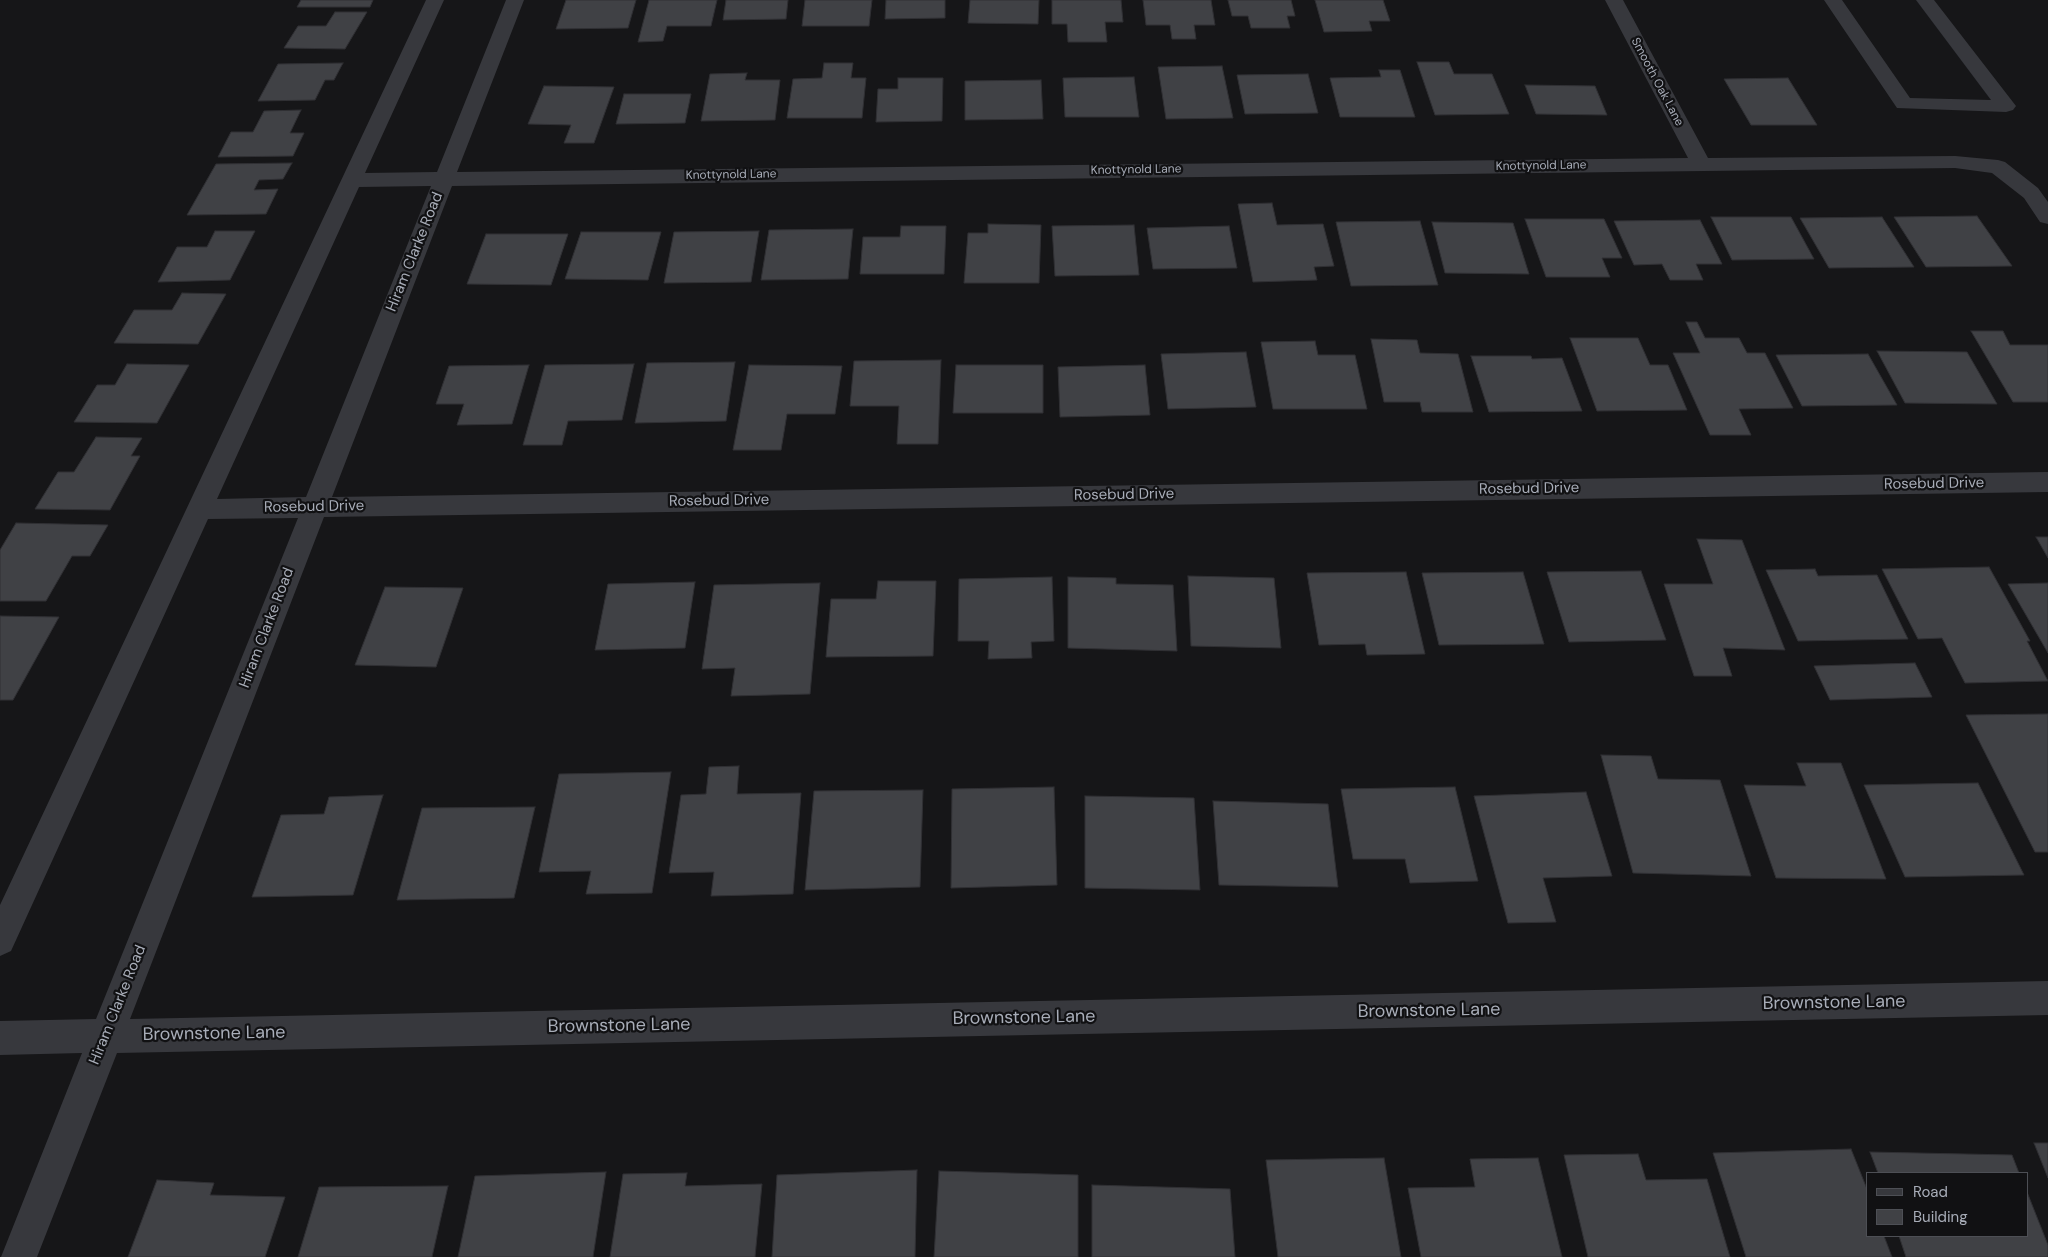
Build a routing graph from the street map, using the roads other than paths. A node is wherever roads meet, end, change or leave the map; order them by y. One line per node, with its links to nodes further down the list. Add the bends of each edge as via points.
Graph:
1 (435, 0): 8 (street)
2 (515, 0): 7 (street, Hiram Clarke Road)
3 (1614, 0): 6 (street, Smooth Oak Lane)
4 (1833, 0): 5 (street, via 1904,104 2006,106)
5 (1925, 0)
6 (1701, 164): 7 (street, Knottynold Lane); 9 (street, Knottynold Lane, via 1955,162 1998,167 2031,194)
7 (445, 178): 8 (street, Knottynold Lane); 11 (street, Hiram Clarke Road)
8 (352, 180): 12 (street)
9 (2048, 217)
10 (2048, 482): 11 (street, Rosebud Drive)
11 (314, 507): 12 (street, Rosebud Drive); 15 (street, Hiram Clarke Road)
12 (199, 509): 13 (street)
13 (0, 940)
14 (2048, 998): 15 (street, Brownstone Lane)
15 (106, 1036): 16 (street, Brownstone Lane); 17 (street, Hiram Clarke Road)
16 (0, 1038)
17 (19, 1257)

